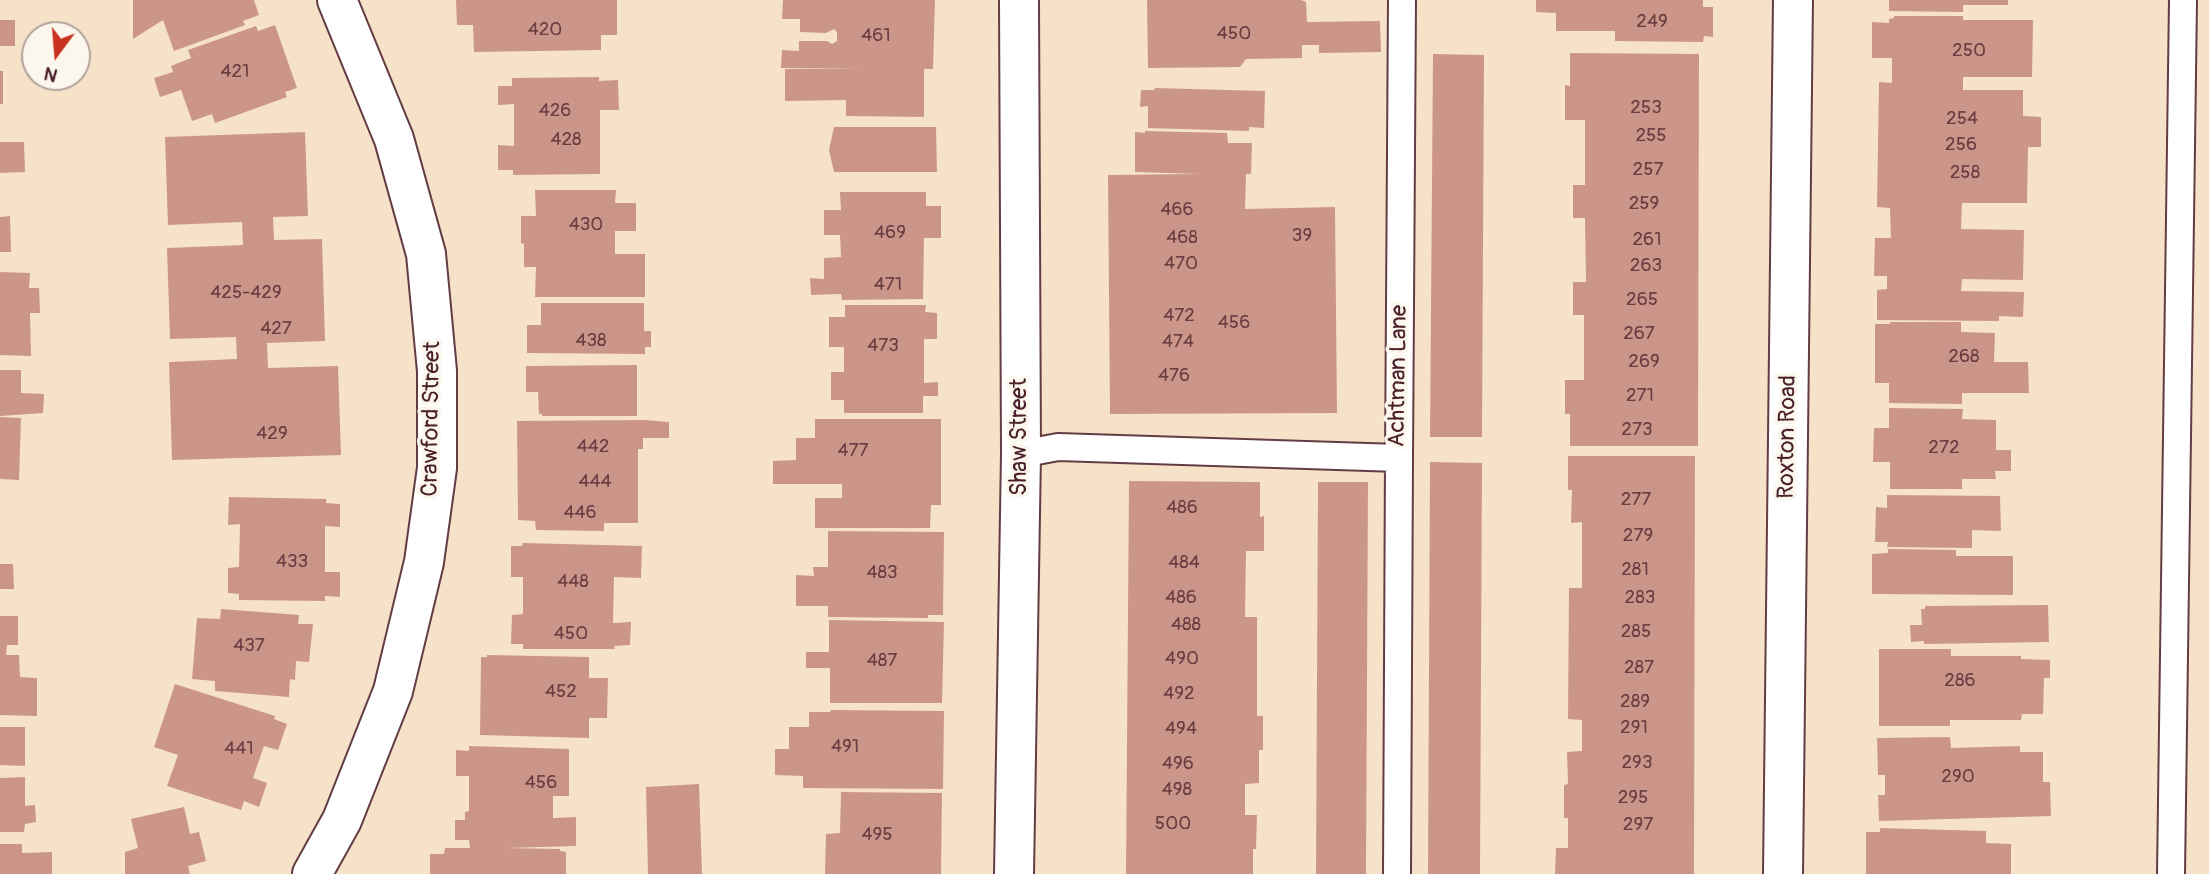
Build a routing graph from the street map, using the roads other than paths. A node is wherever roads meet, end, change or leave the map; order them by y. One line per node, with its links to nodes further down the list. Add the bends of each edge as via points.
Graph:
1 (337, 0): 8 (street, Crawford Street, via 394,139 426,254 438,371 437,468 424,562 393,691 342,820)
2 (1018, 0): 6 (street, Shaw Street)
3 (1402, 0): 7 (lane, Achtman Lane)
4 (1793, 0): 11 (street, Roxton Road)
5 (2183, 0): 12 (lane)
6 (1021, 454): 7 (lane, Achtman Lane, via 1058,447); 9 (street, Shaw Street)
7 (1399, 457): 10 (lane)
8 (312, 874)
9 (1014, 874)
10 (1397, 874)
11 (1783, 874)
12 (2171, 874)

